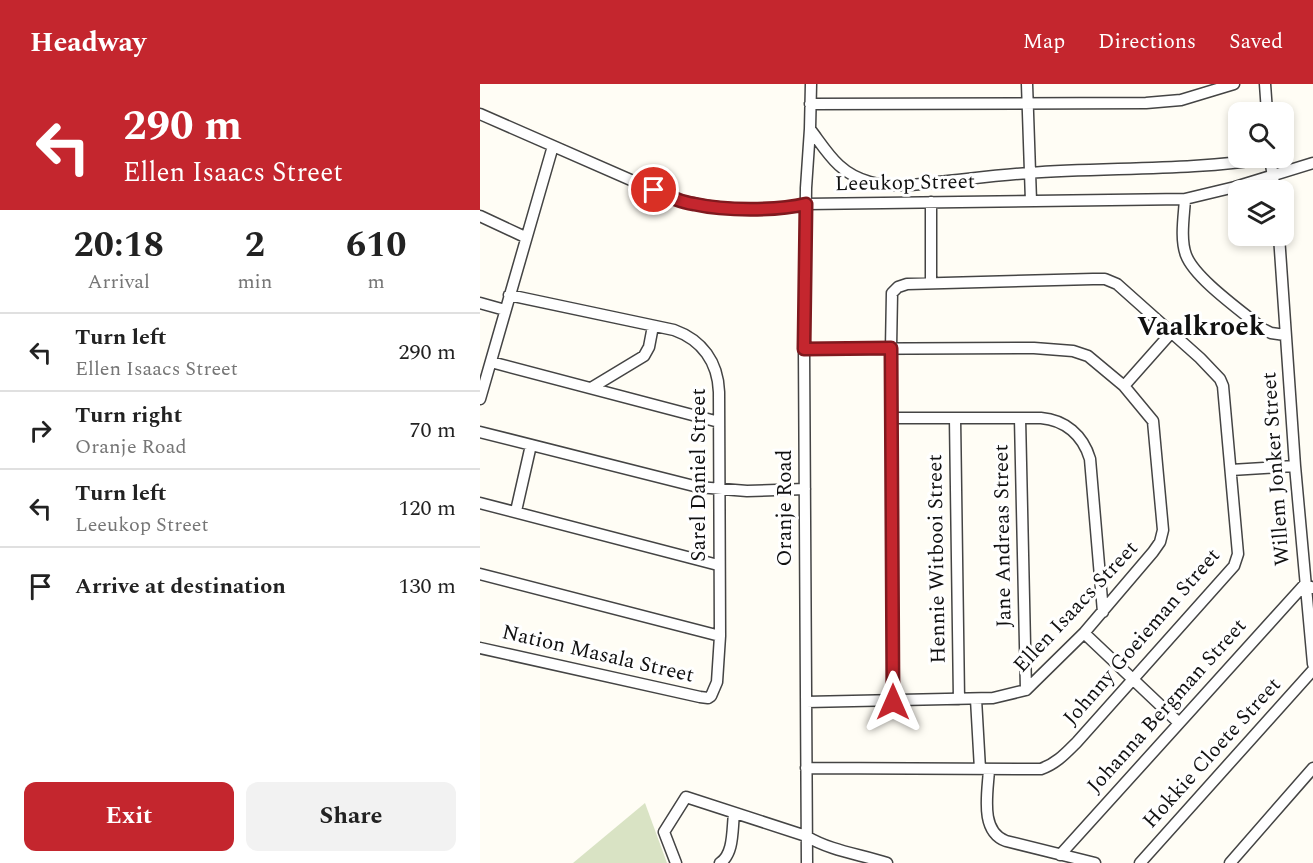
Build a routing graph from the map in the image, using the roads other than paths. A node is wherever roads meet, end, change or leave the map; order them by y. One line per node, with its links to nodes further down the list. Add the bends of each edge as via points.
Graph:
1 (811, 84): 6 (street, Oranje Road)
2 (1027, 84): 7 (street)
3 (1234, 84): 7 (street, via 1158,103)
4 (1265, 84): 5 (street)
5 (1266, 102)
6 (810, 104): 7 (street); 9 (street, Oranje Road)
7 (1027, 104): 14 (street)
8 (480, 114): 10 (street, Leeukop Street)
9 (810, 129): 14 (street, via 837,164 861,179 880,184); 20 (street, Oranje Road)
10 (553, 146): 20 (street, Leeukop Street, via 695,205 787,209); 22 (street)
11 (1313, 163): 15 (street, Leeukop Street)
12 (1228, 164): 14 (street)
13 (1272, 168): 15 (street)
14 (1029, 173): 18 (street)
15 (1274, 175): 16 (street); 17 (street, Leeukop Street)
16 (1274, 180)
17 (1185, 199): 18 (street, Leeukop Street); 30 (street, via 1184,248 1190,263 1263,329)
18 (1031, 201): 19 (street, Leeukop Street)
19 (931, 202): 20 (street, Leeukop Street); 24 (street)
20 (806, 204): 32 (street, Oranje Road)
21 (480, 216): 22 (street)
22 (525, 237): 25 (street)
23 (1280, 246): 30 (street, Willem Jonker Street)
24 (931, 283): 29 (street, Johnny Goeieman Street, via 1105,279 1121,287); 31 (street, Johnny Goeieman Street, via 903,285 892,293)
25 (509, 295): 27 (street); 28 (street, Sarel Daniel Street)
26 (480, 303): 27 (street)
27 (505, 310): 33 (street)
28 (653, 326): 35 (street, via 644,356); 40 (street, Sarel Daniel Street, via 687,334 706,352 719,380)
29 (1171, 333): 34 (street); 44 (street, Johnny Goeieman Street, via 1214,372 1223,386)
30 (1285, 335): 43 (street, Willem Jonker Street)
31 (891, 348): 32 (street, Ellen Isaacs Street); 34 (street, Ellen Isaacs Street, via 1073,351 1095,360); 37 (street)
32 (804, 349): 45 (street, Oranje Road)
33 (491, 362): 35 (street); 36 (street)
34 (1124, 386): 52 (street, Ellen Isaacs Street, via 1155,424 1163,530 1154,552)
35 (591, 388): 40 (street)
36 (480, 399)
37 (892, 418): 38 (street); 64 (street)
38 (955, 418): 39 (street); 61 (street, Hennie Witbooi Street)
39 (1020, 418): 52 (street, via 1059,421 1088,452); 59 (street, Jane Andreas Street)
40 (719, 422): 46 (street, Sarel Daniel Street)
41 (480, 432): 42 (street)
42 (531, 445): 46 (street); 48 (street)
43 (1294, 466): 44 (street); 51 (street, Willem Jonker Street)
44 (1231, 470): 58 (street, Johnny Goeieman Street, via 1236,562)
45 (805, 489): 46 (street); 63 (street, Oranje Road)
46 (720, 490): 49 (street, Sarel Daniel Street)
47 (480, 503): 48 (street)
48 (516, 511): 49 (street)
49 (718, 566): 54 (street, Sarel Daniel Street)
50 (480, 574): 54 (street)
51 (1309, 586): 56 (street, Willem Jonker Street); 65 (street, Johanna Bergman Street)
52 (1103, 612): 53 (street, Ellen Isaacs Street)
53 (1084, 633): 58 (street); 59 (street, Ellen Isaacs Street)
54 (720, 636): 60 (street, Sarel Daniel Street, via 717,682)
55 (480, 649): 60 (street, Nation Masala Street)
56 (1313, 664)
57 (1313, 670): 78 (street, Hokkie Cloete Street)
58 (1132, 680): 65 (street); 68 (street, Johnny Goeieman Street, via 1077,742 1048,767)
59 (1026, 690): 62 (street, Ellen Isaacs Street)
60 (711, 699)
61 (959, 699): 62 (street, Ellen Isaacs Street); 64 (street, Ellen Isaacs Street)
62 (976, 699): 68 (street)
63 (806, 702): 64 (street, Ellen Isaacs Street); 66 (street, Oranje Road)
64 (893, 702)
65 (1178, 722): 71 (street, Johanna Bergman Street)
66 (806, 768): 68 (street, Johnny Goeieman Street); 70 (street, Oranje Road)
67 (1313, 768): 79 (street)
68 (985, 769): 71 (street, via 988,821 996,837)
69 (734, 814): 70 (street); 73 (street, via 686,797 664,832); 74 (street, via 730,849)
70 (806, 836): 75 (street, Oranje Road); 76 (street, via 819,844)
71 (1060, 855): 72 (street)
72 (1076, 861): 77 (street)
73 (676, 863)
74 (720, 863)
75 (807, 863)
76 (887, 863)
77 (1095, 863)
78 (1140, 863)
79 (1230, 863)

